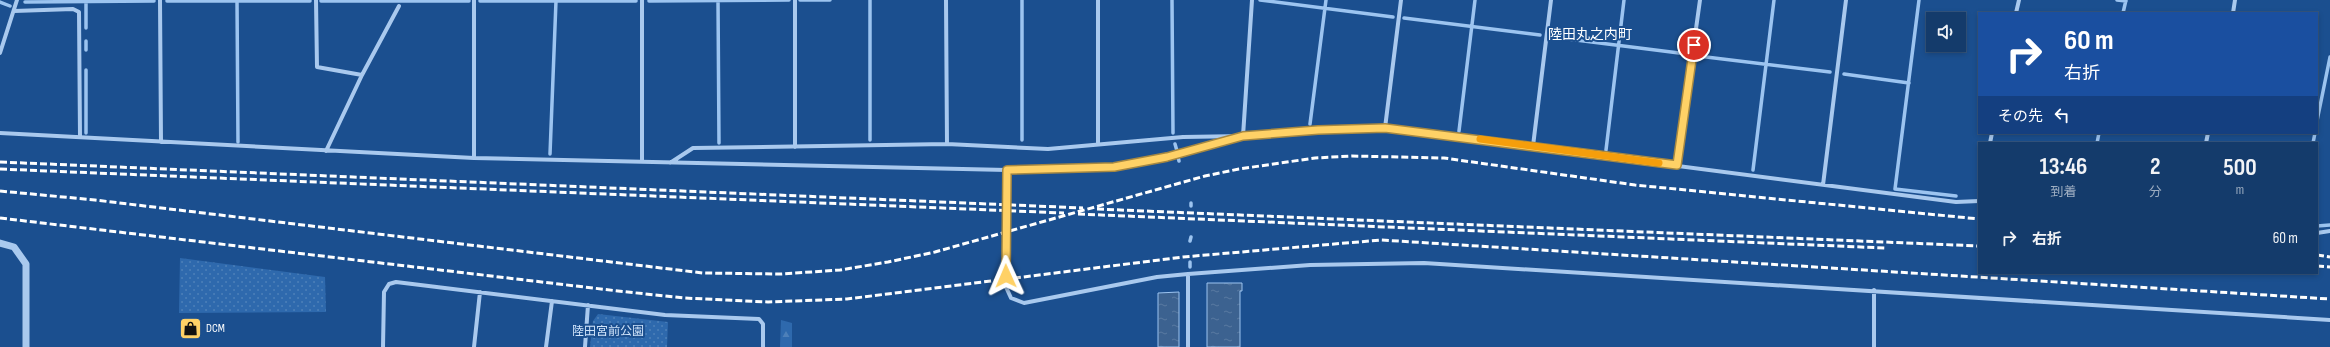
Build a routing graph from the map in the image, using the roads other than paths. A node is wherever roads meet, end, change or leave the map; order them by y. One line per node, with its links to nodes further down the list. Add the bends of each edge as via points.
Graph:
1 (17, 0): 17 (street)
2 (160, 0): 26 (street)
3 (316, 0): 21 (street, via 317,67)
4 (474, 0): 32 (street)
5 (642, 0): 33 (street)
6 (795, 0): 30 (street)
7 (946, 0): 27 (street)
8 (1098, 0): 28 (street)
9 (1252, 0): 24 (street)
10 (1401, 0): 22 (street)
11 (1551, 0): 29 (street)
12 (1700, 0): 35 (street)
13 (1846, 0): 37 (street)
14 (2019, 0): 18 (street)
15 (2235, 0): 19 (street)
16 (399, 6): 21 (street)
17 (14, 11): 20 (street); 25 (street, via 74,9 79,12)
18 (2016, 12)
19 (2233, 12)
20 (0, 53)
21 (362, 75): 31 (street)
22 (1385, 128): 24 (street); 29 (street)
23 (0, 133): 25 (street)
24 (1243, 136): 28 (street, via 1183,137); 36 (street, via 1167,157 1121,166)
25 (80, 137): 26 (street)
26 (161, 142): 31 (street)
27 (947, 144): 28 (street, via 1048,149); 30 (street)
28 (1098, 144)
29 (1533, 146): 35 (street)
30 (795, 147): 34 (street, via 693,148)
31 (326, 151): 32 (street)
32 (474, 158): 33 (street)
33 (642, 162): 34 (street)
34 (670, 163): 36 (street)
35 (1677, 165): 37 (street)
36 (1007, 170): 42 (street, bridge, via 1006,287 1011,298 1024,303 1157,277)
37 (1823, 185): 38 (street, via 1956,202)
38 (1978, 199)
39 (2330, 231): 40 (street)
40 (2318, 233)
41 (0, 243): 48 (street, via 14,247 26,264)
42 (1188, 274): 43 (street, via 1310,265 1424,263); 54 (street)
43 (1874, 290): 47 (street); 55 (street)
44 (480, 292): 45 (street); 49 (street, via 396,282 389,284 384,292); 50 (street)
45 (552, 301): 46 (street); 51 (street)
46 (588, 305): 52 (street); 53 (street, via 665,315 759,319 763,324)
47 (2330, 320)
48 (26, 347)
49 (384, 347)
50 (474, 347)
51 (546, 347)
52 (585, 347)
53 (763, 347)
54 (1188, 347)
55 (1874, 347)

